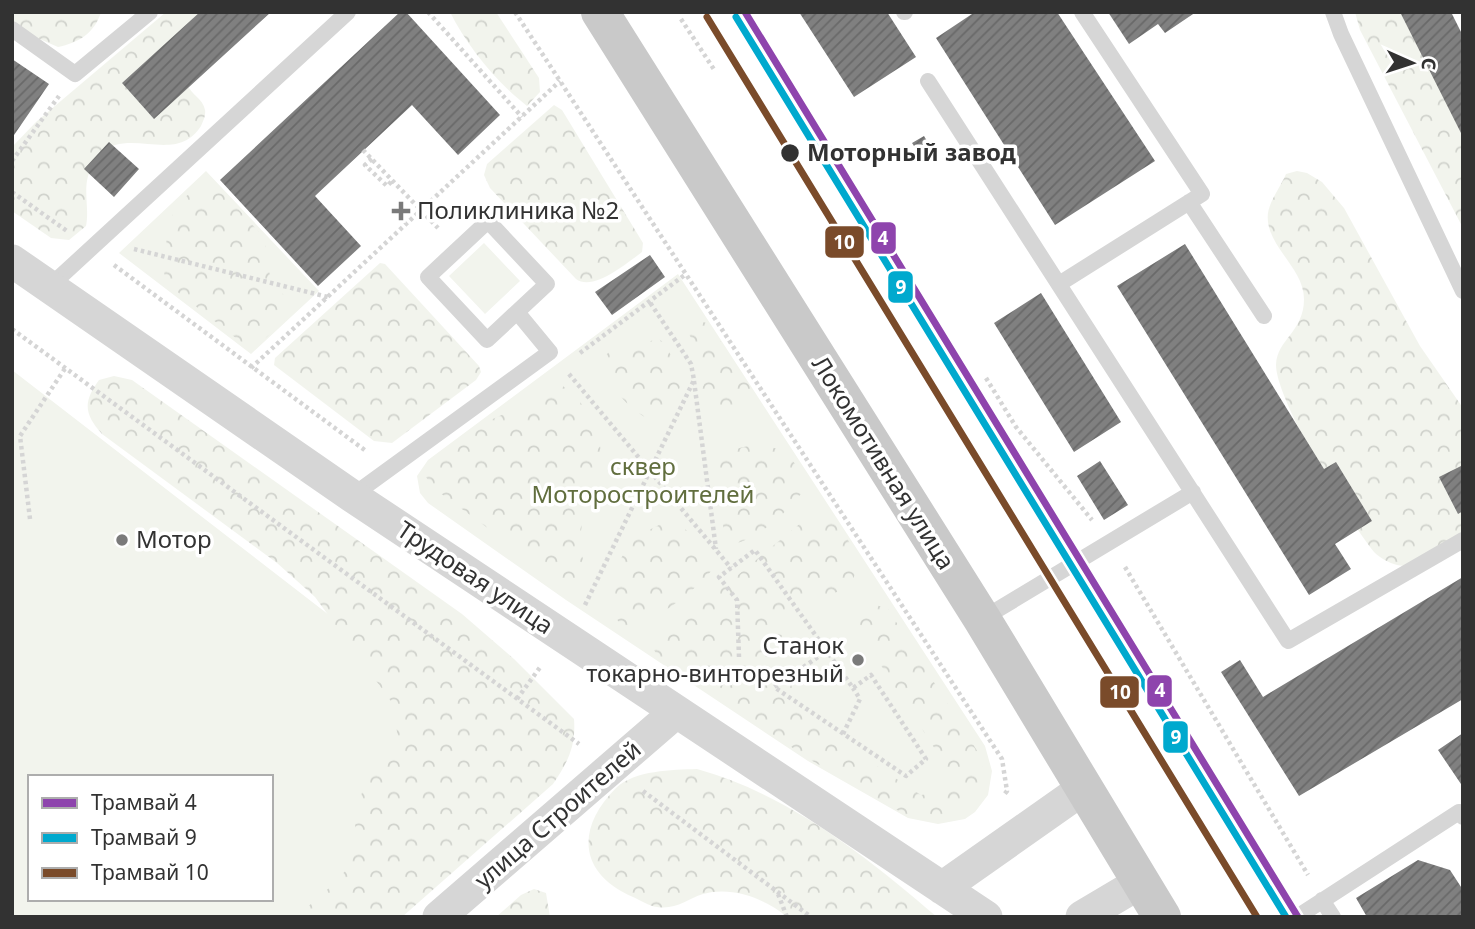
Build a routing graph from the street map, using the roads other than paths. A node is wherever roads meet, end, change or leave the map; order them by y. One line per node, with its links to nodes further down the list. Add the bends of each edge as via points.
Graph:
1 (150, 12): 6 (lane, via 75,74)
2 (348, 12): 11 (lane)
3 (600, 12): 18 (main road, Локомотивная улица)
4 (1082, 12): 8 (lane, via 1202,194)
5 (1333, 12): 12 (lane)
6 (12, 29)
7 (928, 81): 10 (lane)
8 (1189, 202): 10 (lane); 14 (lane)
9 (12, 261): 11 (street, Трудовая улица)
10 (1059, 284): 15 (lane)
11 (49, 287): 16 (street, Трудовая улица)
12 (1463, 291)
13 (517, 312): 13 (lane, via 547,284 488,221 428,276 487,340); 16 (lane, via 550,352)
14 (1264, 316)
15 (1193, 492): 17 (lane, via 1289,641); 18 (lane)
16 (352, 496): 19 (street, Трудовая улица)
17 (1463, 540)
18 (982, 619): 20 (main road, Локомотивная улица)
19 (676, 712): 23 (street, Трудовая улица); 25 (street, улица Строителей)
20 (1084, 788): 22 (main road, Локомотивная улица); 23 (street)
21 (1463, 817): 24 (lane, via 1460,812)
22 (1141, 882): 27 (street); 28 (main road, Локомотивная улица)
23 (942, 888): 26 (street, Трудовая улица)
24 (1322, 900): 29 (lane); 30 (lane)
25 (439, 917)
26 (986, 917)
27 (1082, 917)
28 (1162, 917)
29 (1297, 917)
30 (1333, 917)

